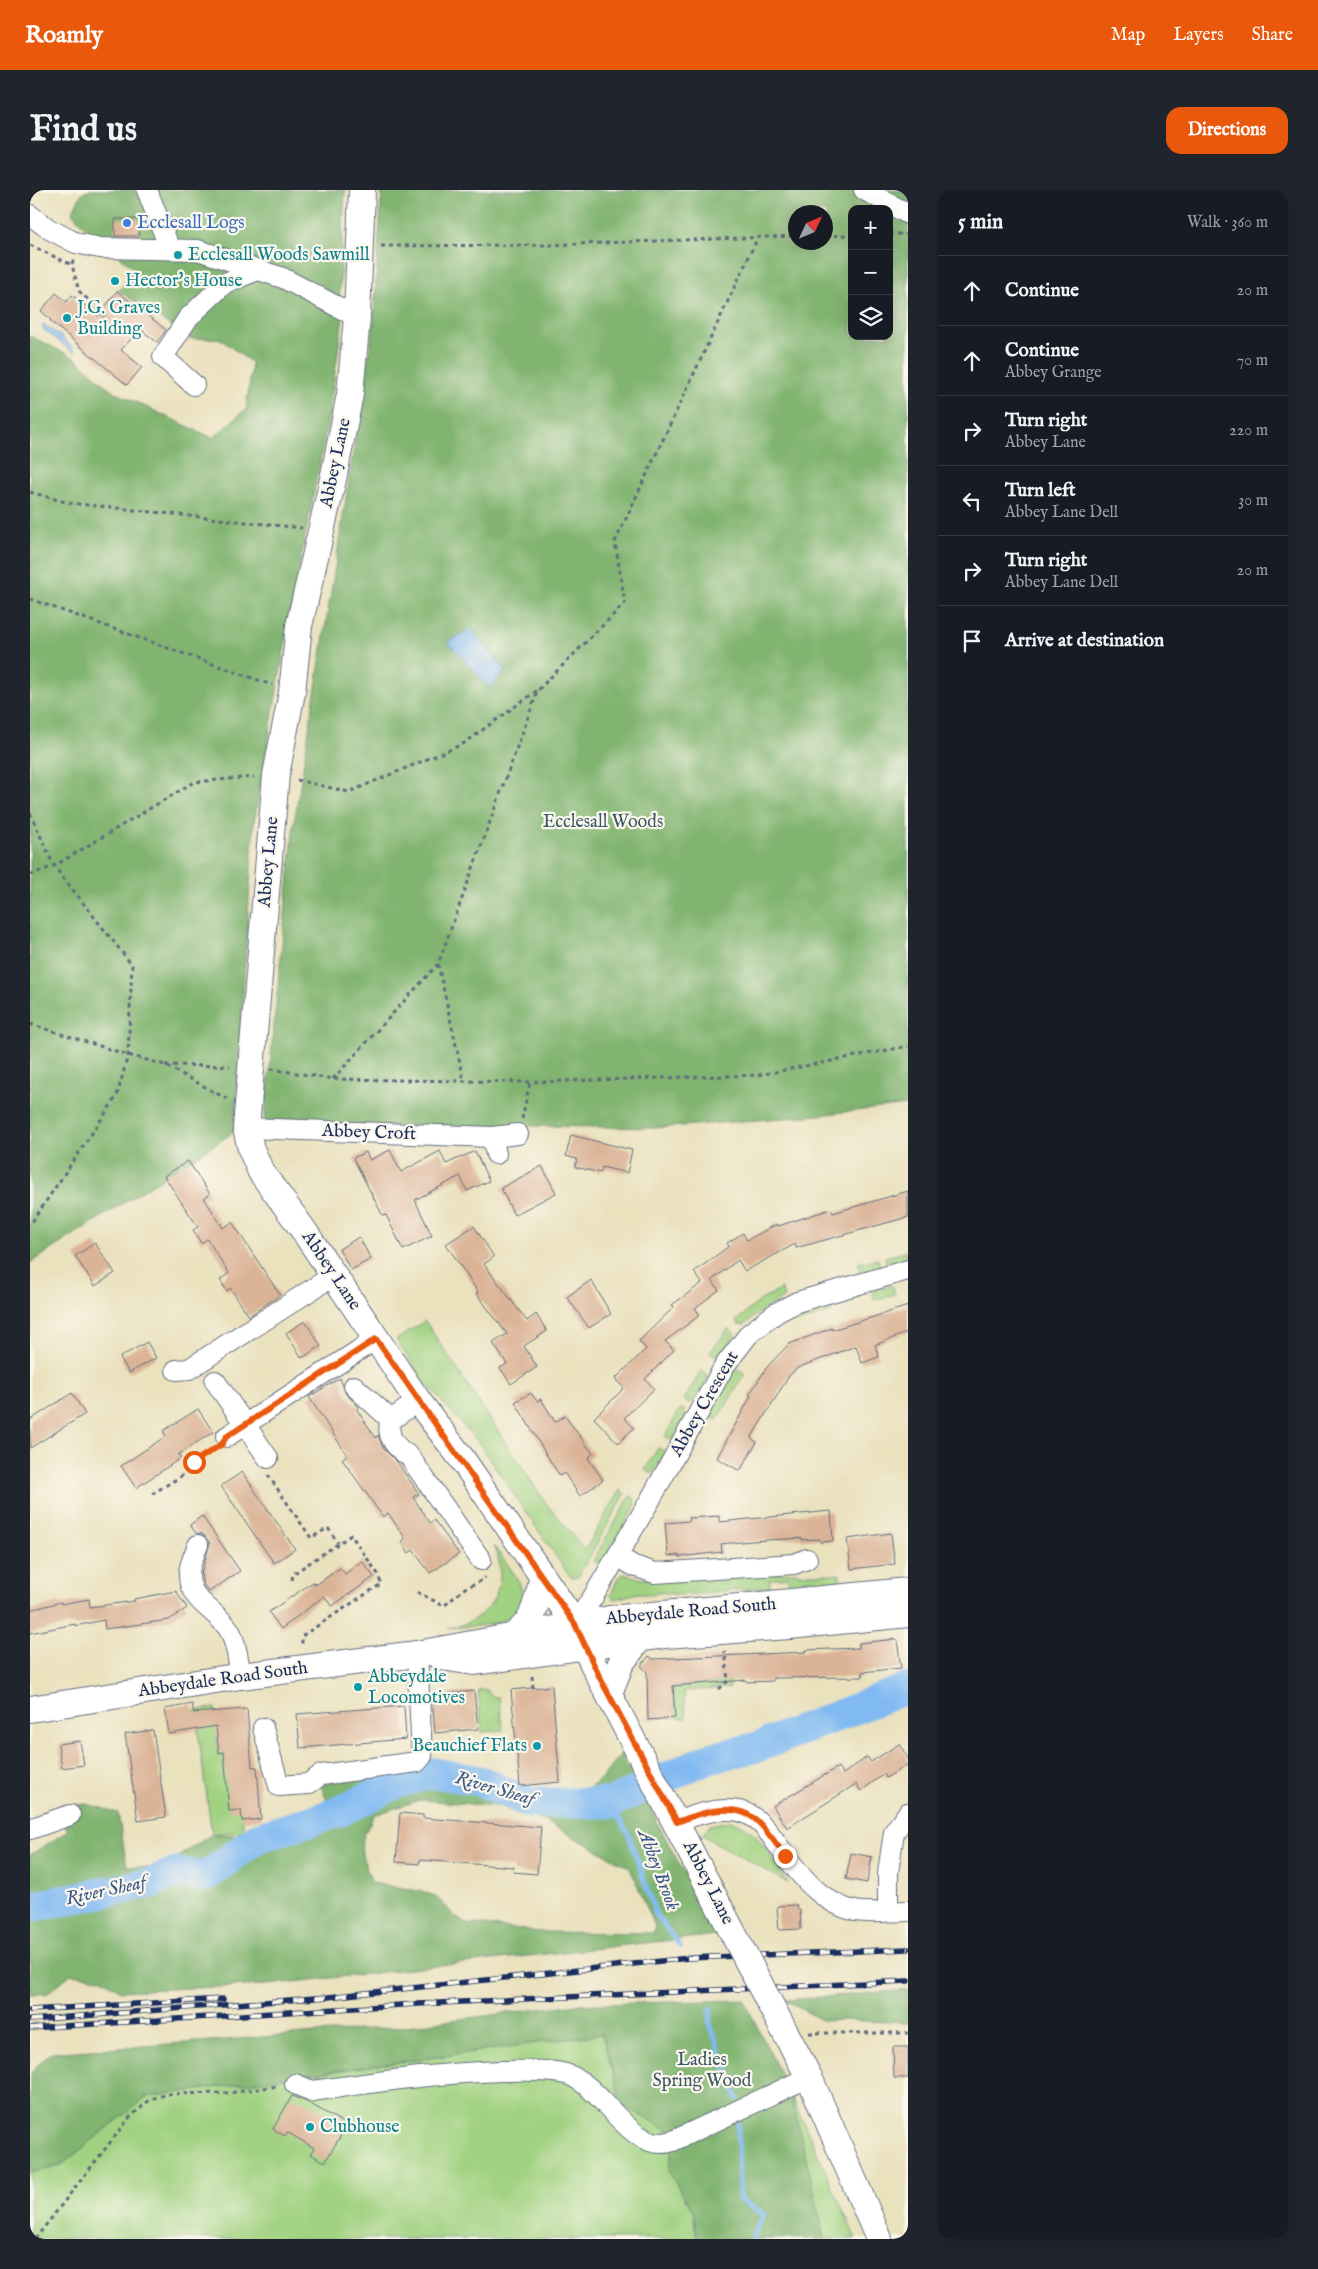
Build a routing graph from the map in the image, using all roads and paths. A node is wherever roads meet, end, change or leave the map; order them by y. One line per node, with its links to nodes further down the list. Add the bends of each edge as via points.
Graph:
1 (147, 190): 15 (street)
2 (362, 190): 14 (main road, Abbey Lane)
3 (864, 190): 4 (street)
4 (908, 214)
5 (30, 215): 12 (street)
6 (893, 234): 7 (path)
7 (908, 234)
8 (848, 235): 10 (path)
9 (788, 236): 11 (path)
10 (833, 236)
11 (758, 237): 14 (path, via 546,245); 24 (path, via 615,542 625,603)
12 (76, 243): 15 (street, via 100,248); 16 (path)
13 (30, 245): 16 (path)
14 (361, 246): 18 (main road, Abbey Lane)
15 (170, 249): 17 (street, via 198,250)
16 (72, 265): 19 (path, via 79,291)
17 (258, 270): 18 (street, via 284,278); 20 (street, via 225,283 188,318 163,357)
18 (358, 317): 22 (main road, Abbey Lane, via 350,394)
19 (108, 319)
20 (194, 385)
21 (30, 492): 22 (path, via 69,503)
22 (321, 530): 25 (main road, Abbey Lane, via 300,626)
23 (30, 599): 25 (path)
24 (538, 690): 26 (path, via 463,744 349,792); 30 (path)
25 (292, 692): 26 (main road, Abbey Lane)
26 (276, 775): 28 (path, via 194,782); 35 (main road, Abbey Lane)
27 (30, 814): 28 (path)
28 (54, 866): 29 (path); 33 (path, via 132,965)
29 (30, 875)
30 (438, 964): 36 (path); 37 (path)
31 (30, 1024): 33 (path)
32 (908, 1046): 38 (path, via 759,1075)
33 (128, 1056): 34 (path); 42 (path, via 117,1096)
34 (165, 1065): 35 (path); 39 (path, via 227,1099)
35 (253, 1066): 36 (path); 39 (main road, Abbey Lane)
36 (333, 1079): 37 (path)
37 (464, 1081): 38 (path)
38 (530, 1082): 41 (path)
39 (250, 1100): 40 (main road, Abbey Lane)
40 (246, 1128): 41 (street, Abbey Croft, via 494,1145); 44 (main road, Abbey Lane, via 261,1172)
41 (518, 1134)
42 (30, 1225)
43 (908, 1270): 57 (street, Abbey Crescent, via 797,1302 749,1334 725,1365)
44 (334, 1275): 45 (main road, Abbey Lane); 46 (street, via 189,1368)
45 (376, 1339): 49 (main road, Abbey Lane); 51 (street)
46 (176, 1370)
47 (215, 1381): 51 (street)
48 (354, 1386): 50 (street)
49 (418, 1401): 50 (street); 60 (main road, Abbey Lane)
50 (391, 1420): 59 (street, via 389,1431 394,1443 409,1456)
51 (245, 1425): 52 (street); 53 (street)
52 (226, 1437): 54 (path, via 222,1444 194,1462 188,1472)
53 (268, 1458): 56 (path, via 260,1463 311,1538 328,1528)
54 (152, 1494)
55 (198, 1544): 71 (street, via 189,1572 191,1590 230,1632)
56 (338, 1544): 61 (path, via 293,1574); 70 (path, via 351,1535 378,1574 381,1584 302,1636)
57 (617, 1556): 58 (street, via 655,1573 794,1564); 66 (street, Abbey Crescent)
58 (807, 1559)
59 (481, 1560): 63 (path, via 484,1578 465,1588 447,1604 438,1605)
60 (543, 1576): 66 (main road, Abbey Lane); 67 (main road, via 533,1616)
61 (292, 1580)
62 (908, 1591): 66 (main road, Abbeydale Road South, via 678,1612)
63 (417, 1592)
64 (908, 1614): 65 (main road, Abbeydale Road South)
65 (724, 1631): 68 (main road, Abbeydale Road South); 72 (path, via 728,1681)
66 (580, 1635): 67 (main road, Abbeydale Road South); 68 (main road, Abbeydale Road South); 69 (main road, Abbeydale Road South, via 475,1662); 73 (main road, Abbey Lane)
67 (510, 1638): 69 (main road, Abbeydale Road South)
68 (640, 1638): 73 (main road, via 621,1663)
69 (417, 1654): 70 (main road, Abbeydale Road South); 75 (street, via 422,1756 417,1762 321,1775 308,1784 279,1786)
70 (303, 1668): 71 (main road, Abbeydale Road South)
71 (241, 1676): 74 (main road, Abbeydale Road South)
72 (719, 1689)
73 (609, 1693): 78 (main road, Abbey Lane)
74 (30, 1709)
75 (263, 1728)
76 (908, 1813): 80 (street, via 894,1832 888,1873)
77 (70, 1815): 79 (street)
78 (672, 1815): 80 (street, via 722,1810 741,1812 761,1824 800,1875 817,1891 855,1911); 83 (main road, Abbey Lane, bridge)
79 (30, 1829)
80 (888, 1911): 81 (street)
81 (908, 1911)
82 (908, 2033): 83 (path, via 808,2033)
83 (790, 2040): 84 (main road, Abbey Lane)
84 (809, 2077): 85 (street, via 674,2141 657,2144 637,2134 582,2082 567,2075 538,2070 474,2072 312,2091); 87 (main road, Abbey Lane)
85 (295, 2084): 86 (path, via 228,2093 168,2094 151,2099 130,2117)
86 (35, 2239)
87 (879, 2239)

